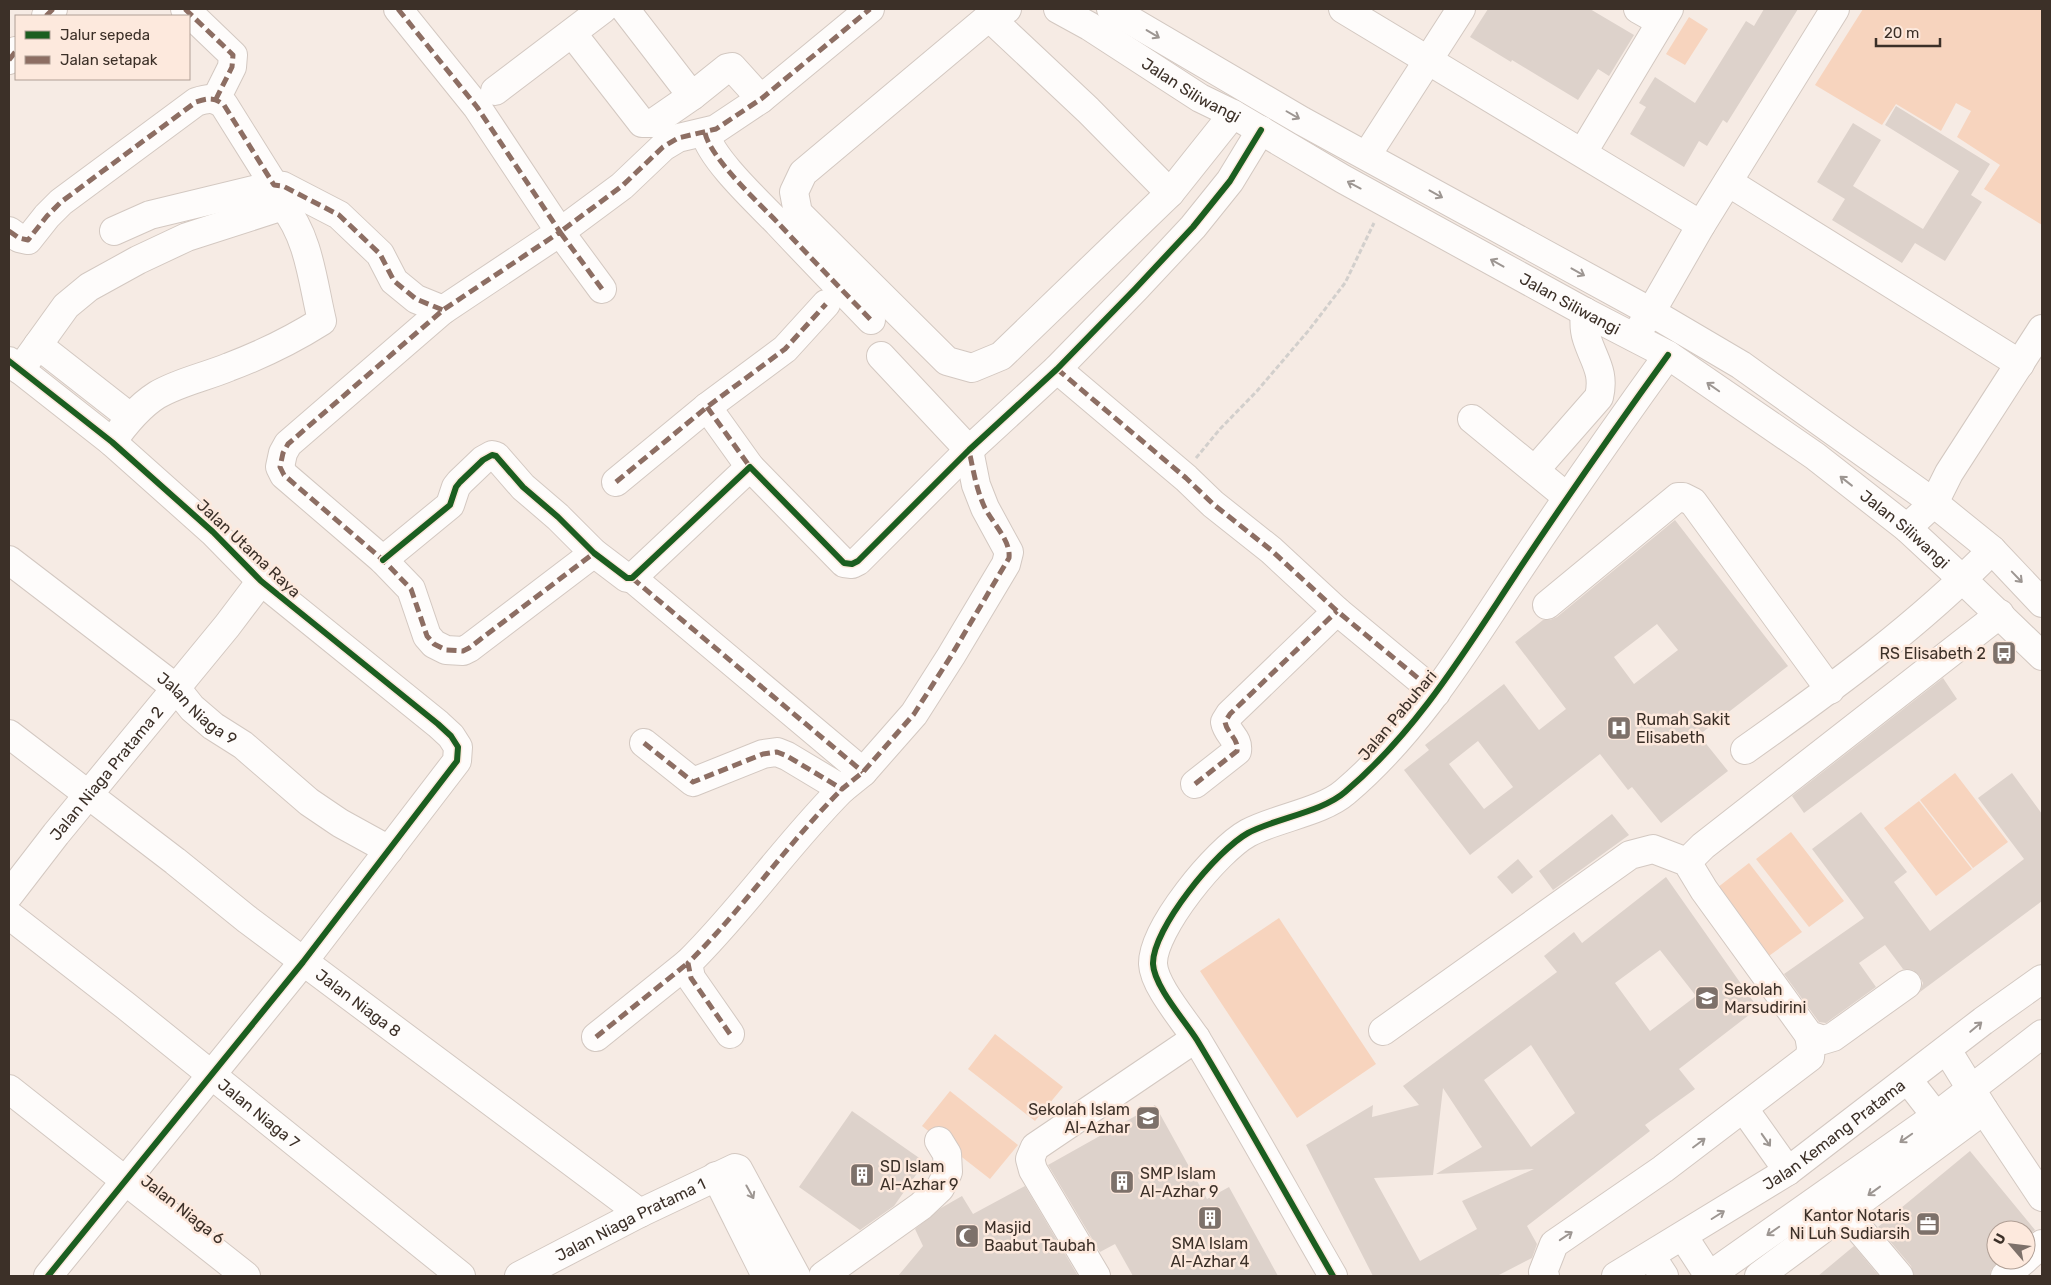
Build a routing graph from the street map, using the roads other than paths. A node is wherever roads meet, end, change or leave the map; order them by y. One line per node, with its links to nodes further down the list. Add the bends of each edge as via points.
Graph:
1 (185, 9): 18 (street, via 232,55 232,67)
2 (398, 9): 31 (street, via 477,106)
3 (603, 9): 14 (street)
4 (625, 9): 17 (street)
5 (870, 9): 19 (street)
6 (1058, 9): 20 (street, Jalan Siliwangi, via 1200,98)
7 (1111, 9): 24 (street, Jalan Siliwangi, one-way to 24)
8 (1343, 9): 15 (street)
9 (1461, 9): 15 (street)
10 (1638, 9): 13 (street)
11 (1835, 9): 25 (street)
12 (998, 13): 27 (street); 27 (street, via 804,173 794,192 798,213 940,354 948,361 972,368 1000,356)
13 (1665, 16): 23 (street)
14 (572, 33): 16 (street); 17 (street, via 642,123 653,123)
15 (1429, 59): 23 (street); 24 (street)
16 (495, 91)
17 (692, 96): 19 (street, via 732,67)
18 (216, 99): 26 (street, via 224,105); 30 (street, via 196,102 61,202 28,240)
19 (761, 99): 22 (street)
20 (1233, 114): 21 (street, Jalan Siliwangi); 27 (street)
21 (1261, 130): 35 (street, Jalan Siliwangi, one-way to 21); 45 (street, via 1230,181 1192,227)
22 (705, 133): 31 (street, via 678,138 663,147 622,186); 37 (street, via 714,152 741,184)
23 (1583, 152): 28 (street)
24 (1367, 155): 36 (street, Jalan Siliwangi, one-way to 36)
25 (1728, 182): 28 (street); 43 (street)
26 (274, 185): 29 (street, via 150,215); 34 (street, via 283,186 339,215 380,254 394,281 416,300)
27 (1170, 193)
28 (1701, 225): 36 (street)
29 (114, 230)
30 (9, 231)
31 (560, 232): 32 (street); 34 (street)
32 (602, 289)
33 (826, 304): 46 (street, via 785,349)
34 (443, 310): 60 (street, via 288,444 281,459 284,475)
35 (1585, 312): 39 (street, Jalan Siliwangi); 52 (street, via 1584,328 1602,385 1599,397)
36 (1651, 312): 39 (street); 55 (street, Jalan Siliwangi, via 1741,364)
37 (871, 320)
38 (2042, 329): 43 (street)
39 (1634, 337): 41 (street, Jalan Siliwangi)
40 (38, 345): 44 (street, Jalan Utama Raya); 47 (street); 47 (street, Jalan Utama Raya, via 66,306 103,278 187,237 283,206 304,246 322,322 281,346 162,393)
41 (1668, 355): 54 (street, Jalan Pabuhari); 56 (street, Jalan Siliwangi, one-way to 41, via 1815,456)
42 (881, 356): 50 (street)
43 (2020, 364): 55 (street, via 1949,473)
44 (14, 365): 49 (street, Jalan Utama Raya)
45 (1057, 369): 50 (street); 66 (street, via 1271,550)
46 (707, 407): 51 (street); 53 (street)
47 (130, 418): 49 (street, Jalan Utama Raya)
48 (1472, 419): 52 (street)
49 (112, 442): 63 (street, Jalan Utama Raya, via 213,532)
50 (969, 450): 51 (street, via 852,564 844,563); 75 (street, via 976,485 985,508 1008,547 1009,558 914,714)
51 (750, 467): 61 (street)
52 (1535, 470): 54 (street)
53 (616, 482)
54 (1567, 497): 71 (street, Jalan Pabuhari)
55 (1934, 503): 56 (street); 57 (street, Jalan Siliwangi)
56 (1906, 528): 62 (street, Jalan Siliwangi)
57 (1992, 550): 62 (street); 64 (street, Jalan Siliwangi, one-way to 64)
58 (594, 553): 60 (street, via 462,651 446,650 427,636 412,589); 60 (street, via 492,455 460,482 450,505); 61 (street, via 623,576)
59 (9, 560): 69 (street, Jalan Niaga 9)
60 (383, 560)
61 (632, 578): 75 (street)
62 (1964, 580): 67 (street, Jalan Siliwangi); 70 (street)
63 (262, 581): 69 (street, Jalan Niaga Pratama 2); 79 (street, Jalan Utama Raya, via 451,736 458,748 457,761)
64 (2042, 603)
65 (1547, 605): 70 (street, via 1678,497 1683,497 1693,502)
66 (1337, 611): 71 (street); 76 (street, via 1230,714 1225,722 1226,728 1235,738 1237,751)
67 (2000, 614): 68 (street, Jalan Siliwangi); 80 (street)
68 (2042, 656)
69 (176, 688): 78 (street, Jalan Niaga Pratama 2); 79 (street, Jalan Niaga 9, via 192,708 243,745 309,802)
70 (1830, 690): 74 (street)
71 (1436, 693): 92 (street, Jalan Pabuhari, via 1396,742 1338,798 1245,835 1204,872 1170,918 1155,947 1153,966 1157,980)
72 (9, 734): 78 (street, Jalan Niaga 8)
73 (644, 743): 77 (street, via 694,782 764,754 777,752)
74 (1745, 750)
75 (863, 772): 77 (street)
76 (1195, 784)
77 (842, 789): 84 (street, via 810,821 736,912)
78 (89, 795): 81 (street, Jalan Niaga Pratama 2); 83 (street, Jalan Niaga 8)
79 (388, 850): 83 (street)
80 (1687, 862): 87 (street, via 1653,849 1630,855); 90 (street)
81 (9, 895)
82 (9, 916): 94 (street, Jalan Niaga 7)
83 (303, 962): 94 (street); 106 (street, Jalan Niaga 8)
84 (688, 964): 88 (street, via 691,978); 91 (street)
85 (2042, 979): 93 (street, Jalan Kemang Pratama, one-way to 85)
86 (1907, 984): 90 (street, via 1833,1038 1823,1040)
87 (1383, 1032)
88 (730, 1034)
89 (2042, 1034): 97 (street)
90 (1809, 1035): 98 (street, via 1810,1057)
91 (596, 1037)
92 (1196, 1038): 116 (street, via 1035,1147 1030,1159 1033,1170); 117 (street, Jalan Pabuhari)
93 (1947, 1050): 95 (street, Jalan Kemang Pratama); 97 (street)
94 (212, 1076): 103 (street); 111 (street, Jalan Niaga 7)
95 (1908, 1080): 99 (street); 101 (street, Jalan Kemang Pratama)
96 (9, 1089): 103 (street, Jalan Niaga 6)
97 (1978, 1099): 99 (street); 104 (street); 105 (street, one-way to 105)
98 (1744, 1109): 101 (street, one-way to 101); 118 (street, one-way to 98, via 1543,1272 1554,1244)
99 (1936, 1116): 120 (street, one-way to 120)
100 (939, 1140): 115 (street, via 947,1154 948,1172 940,1188 921,1206)
101 (1788, 1171): 107 (street, Jalan Kemang Pratama, one-way to 101)
102 (716, 1176): 106 (street, Jalan Niaga Pratama 1); 113 (street); 114 (street, Jalan Niaga Pratama 1, one-way to 114, via 735,1168 738,1170)
103 (126, 1181): 109 (street); 110 (street, Jalan Niaga 6)
104 (2042, 1197)
105 (1845, 1212): 121 (street); 122 (street)
106 (640, 1213): 112 (street, Jalan Niaga Pratama 1)
107 (1683, 1236): 108 (street, Jalan Kemang Pratama); 120 (street)
108 (1657, 1266): 119 (street, Jalan Kemang Pratama)
109 (48, 1276)
110 (246, 1276)
111 (461, 1276)
112 (519, 1276)
113 (766, 1276)
114 (796, 1276)
115 (823, 1276)
116 (1096, 1276)
117 (1333, 1276)
118 (1545, 1276)
119 (1616, 1276)
120 (1709, 1276)
121 (1758, 1276)
122 (1899, 1276)

